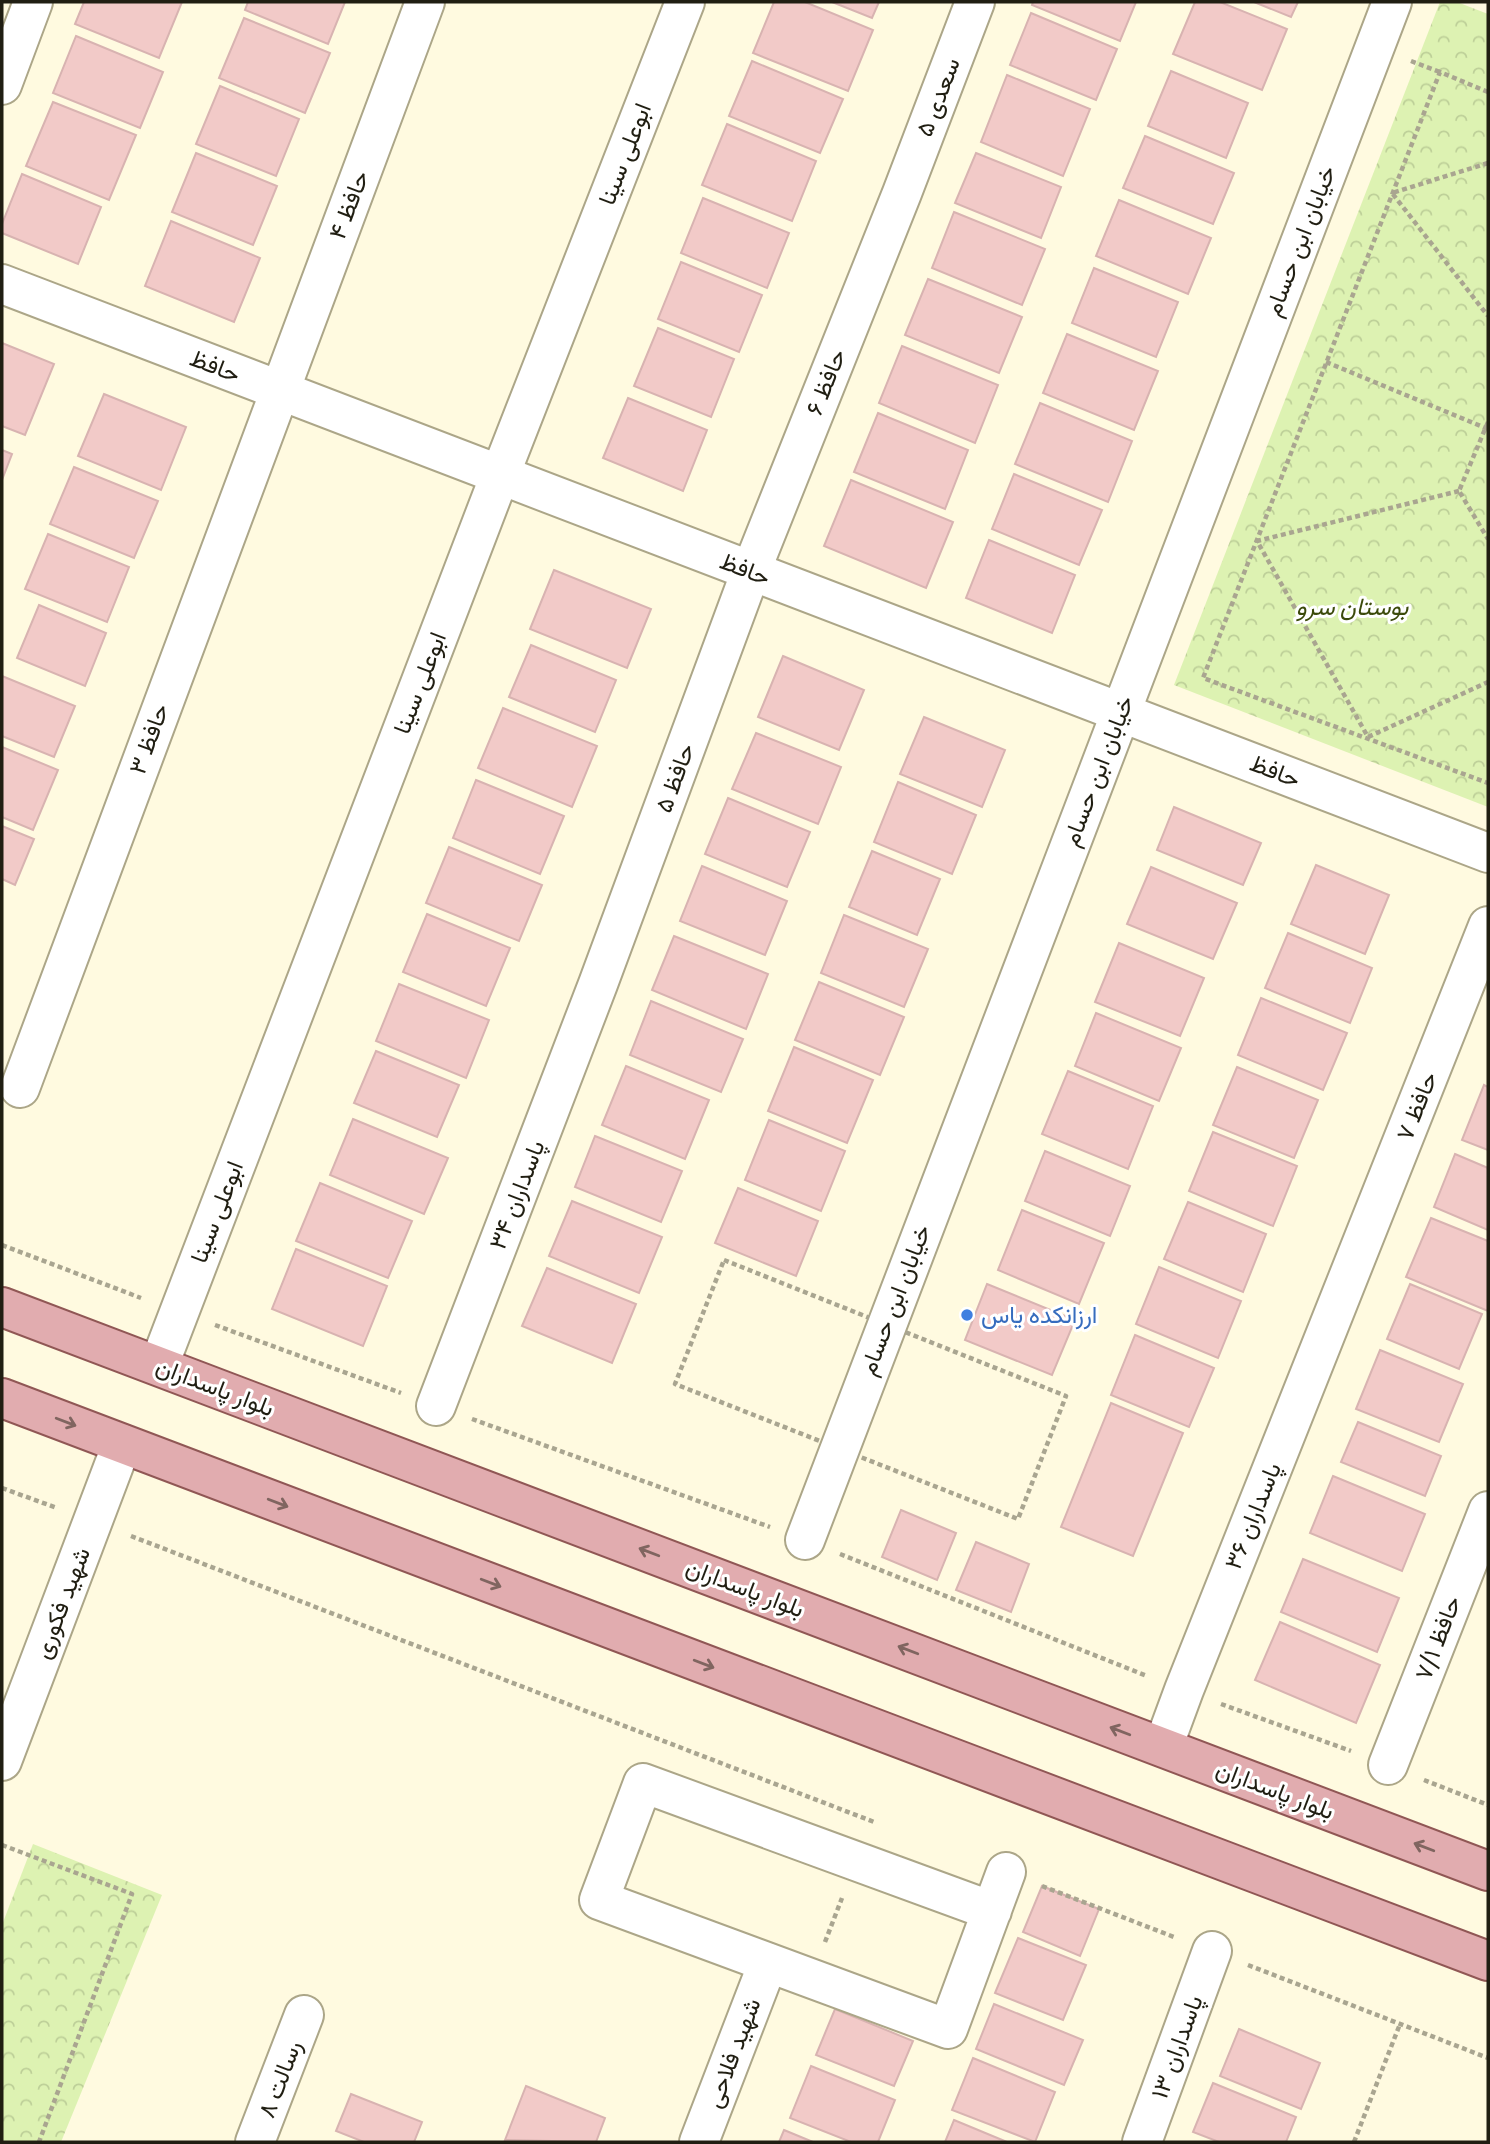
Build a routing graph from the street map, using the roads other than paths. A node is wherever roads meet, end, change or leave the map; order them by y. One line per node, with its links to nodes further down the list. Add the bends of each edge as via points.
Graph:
1 (33, 2): 6 (street)
2 (685, 2): 10 (street, ابوعلی سینا)
3 (975, 2): 7 (street, سعدی ۵)
4 (1392, 2): 12 (street, خیابان ابن حسام)
5 (422, 10): 9 (street, حافظ ۴)
6 (2, 85)
7 (902, 193): 11 (street, حافظ ۶)
8 (2, 284): 9 (street, حافظ)
9 (279, 390): 10 (street, حافظ); 16 (street, حافظ ۳)
10 (500, 475): 11 (street, حافظ); 19 (street, ابوعلی سینا)
11 (751, 571): 12 (street, حافظ); 15 (street, حافظ ۵)
12 (1120, 712): 13 (street, حافظ); 24 (street, خیابان ابن حسام)
13 (1488, 853)
14 (1488, 926): 17 (street, حافظ ۷)
15 (598, 985): 21 (street, پاسداران ۳۴)
16 (20, 1088)
17 (1346, 1286): 25 (street, پاسداران ۳۶)
18 (2, 1307): 19 (main road, بلوار پاسداران)
19 (159, 1365): 25 (main road, بلوار پاسداران, one-way to 19)
20 (2, 1398): 22 (main road, one-way to 22)
21 (436, 1406)
22 (122, 1444): 26 (street, شهید فکوری); 32 (main road, one-way to 32)
23 (1488, 1511): 27 (street, حافظ ۷/۱)
24 (805, 1540)
25 (1163, 1747): 28 (main road, بلوار پاسداران, one-way to 25)
26 (2, 1761)
27 (1388, 1765)
28 (1488, 1871)
29 (1006, 1872): 30 (street)
30 (992, 1912): 33 (street, via 948,2029); 33 (street, via 643,1783 599,1900)
31 (1212, 1951): 37 (street, پاسداران ۱۳)
32 (1488, 1961)
33 (768, 1963): 36 (street, شهید فلاحی)
34 (304, 2015): 35 (street, رسالت ۸)
35 (255, 2142)
36 (699, 2142)
37 (1142, 2142)

